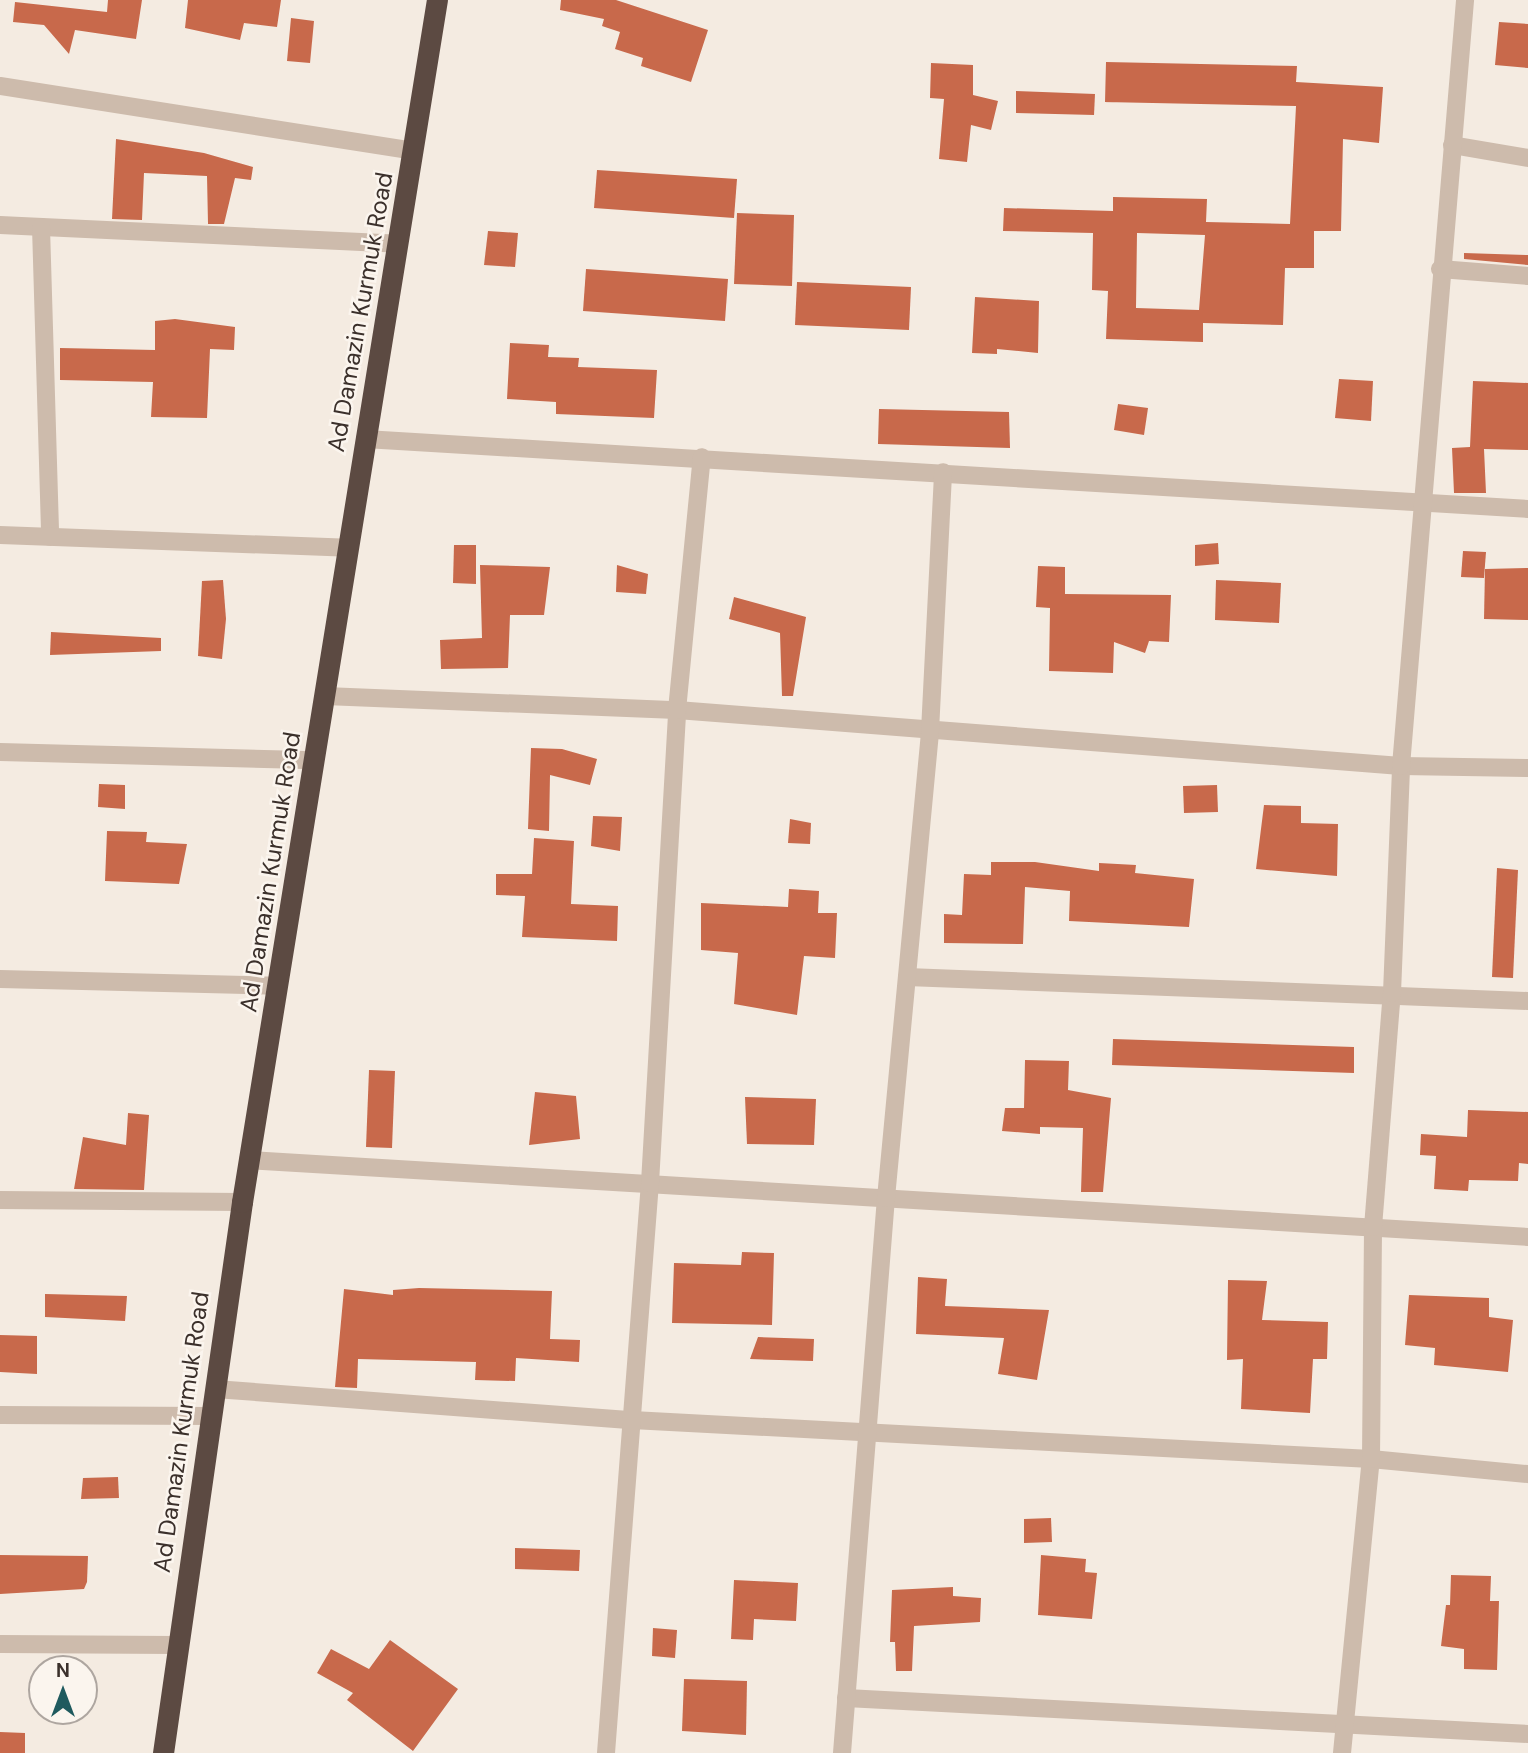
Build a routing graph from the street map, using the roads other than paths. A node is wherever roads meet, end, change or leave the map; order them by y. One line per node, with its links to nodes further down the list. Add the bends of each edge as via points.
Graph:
1 (437, 0): 5 (highway, Ad Damazin Kurmuk Road)
2 (1465, 0): 4 (street)
3 (0, 86): 5 (street)
4 (1452, 145): 6 (street); 10 (street)
5 (414, 151): 9 (highway, Ad Damazin Kurmuk Road)
6 (1528, 158)
7 (0, 225): 8 (street)
8 (41, 226): 9 (street); 18 (street)
9 (399, 244): 12 (highway, Ad Damazin Kurmuk Road)
10 (1440, 269): 11 (street); 15 (street)
11 (1528, 276)
12 (365, 439): 13 (street); 19 (highway, Ad Damazin Kurmuk Road)
13 (702, 457): 14 (street); 21 (street)
14 (943, 472): 15 (street); 22 (street)
15 (1421, 502): 16 (street); 25 (street)
16 (1528, 509)
17 (0, 535): 18 (street)
18 (50, 537): 19 (street)
19 (348, 548): 20 (highway, Ad Damazin Kurmuk Road)
20 (326, 696): 21 (street); 24 (highway, Ad Damazin Kurmuk Road)
21 (677, 710): 22 (street); 33 (street)
22 (930, 731): 25 (street); 27 (street)
23 (0, 752): 24 (street)
24 (315, 760): 29 (highway, Ad Damazin Kurmuk Road)
25 (1401, 766): 26 (street); 30 (street)
26 (1528, 768)
27 (907, 977): 30 (street); 34 (street)
28 (0, 979): 29 (street)
29 (278, 986): 32 (highway, Ad Damazin Kurmuk Road)
30 (1392, 993): 31 (street); 37 (street)
31 (1528, 1001)
32 (248, 1160): 33 (street); 36 (highway, Ad Damazin Kurmuk Road)
33 (650, 1183): 34 (street); 42 (street)
34 (886, 1198): 37 (street); 43 (street)
35 (0, 1200): 36 (street)
36 (242, 1202): 39 (highway, Ad Damazin Kurmuk Road)
37 (1373, 1227): 38 (street); 44 (street)
38 (1528, 1237)
39 (215, 1389): 41 (highway, Ad Damazin Kurmuk Road); 42 (street)
40 (0, 1415): 41 (street)
41 (211, 1416): 47 (highway, Ad Damazin Kurmuk Road)
42 (632, 1420): 43 (street); 52 (street)
43 (867, 1433): 44 (street); 48 (street)
44 (1371, 1459): 45 (street); 49 (street)
45 (1528, 1474)
46 (0, 1644): 47 (street)
47 (176, 1645): 51 (highway, Ad Damazin Kurmuk Road)
48 (846, 1698): 49 (street); 53 (street)
49 (1343, 1727): 50 (street); 54 (street)
50 (1528, 1734)
51 (163, 1753)
52 (606, 1753)
53 (842, 1753)
54 (1342, 1753)

